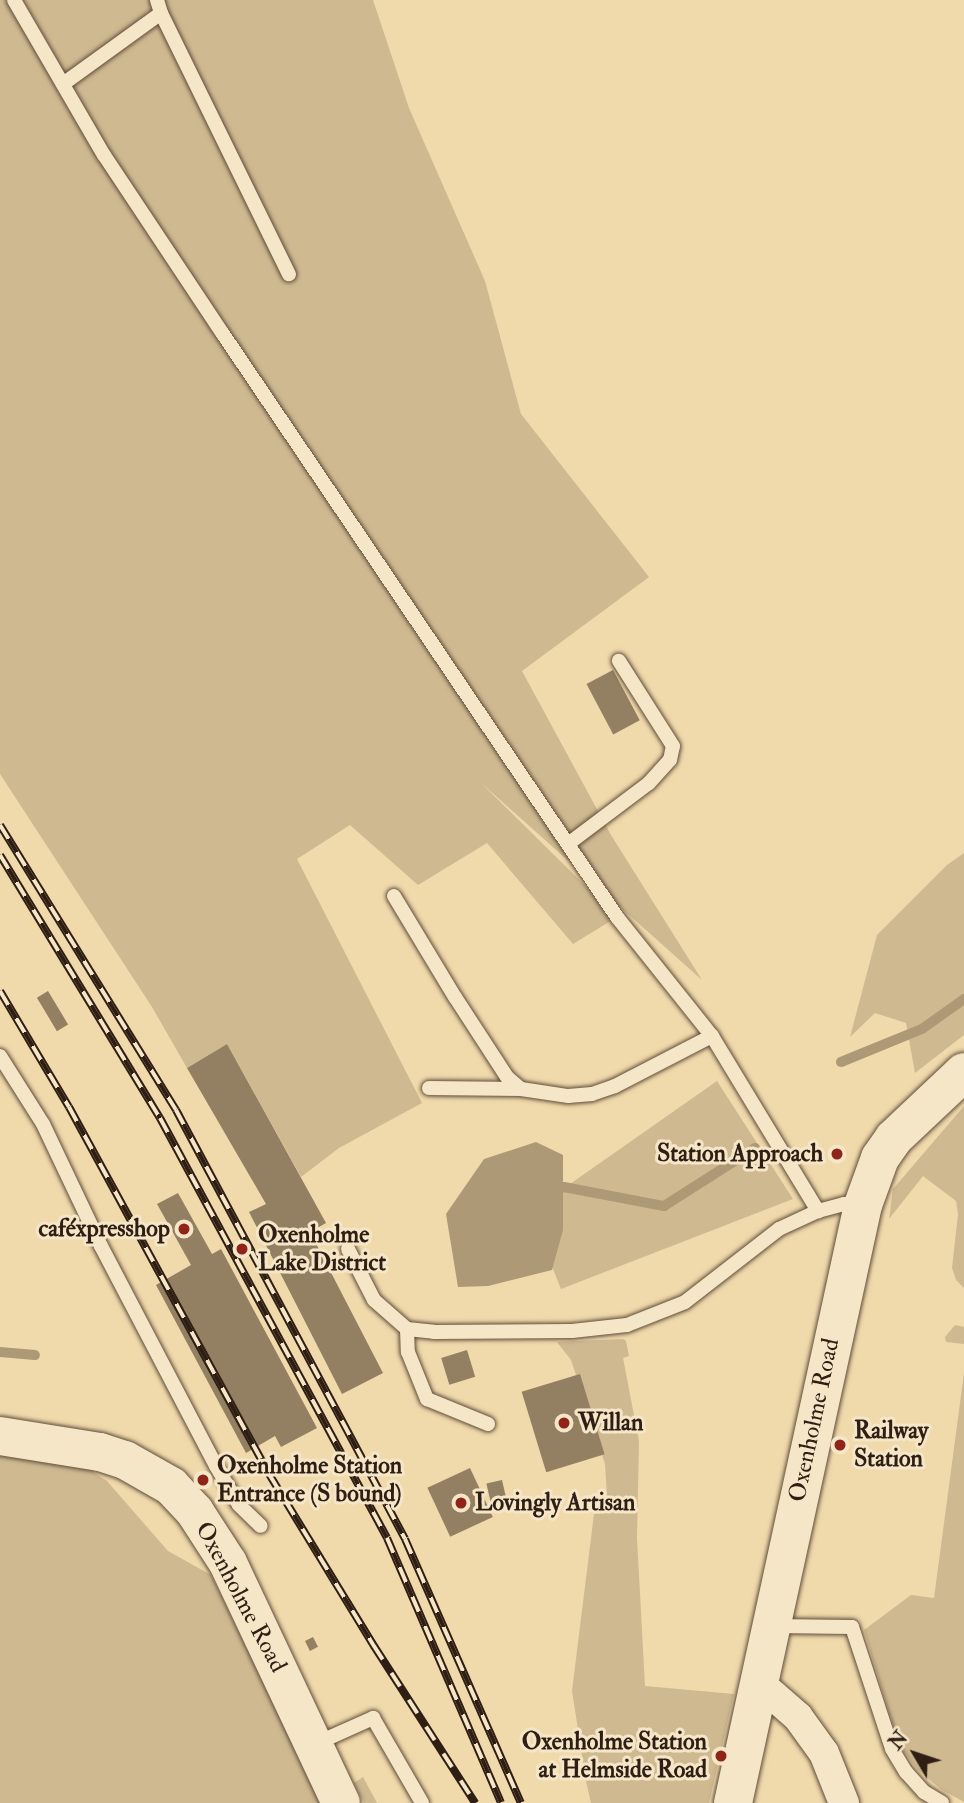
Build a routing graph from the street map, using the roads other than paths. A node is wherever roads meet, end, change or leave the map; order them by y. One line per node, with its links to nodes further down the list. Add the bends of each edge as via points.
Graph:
1 (14, 0): 3 (lane)
2 (159, 6): 3 (lane); 4 (lane)
3 (63, 85): 6 (lane, via 163,245)
4 (289, 274)
5 (619, 661): 6 (lane, via 673,746 670,760 649,783)
6 (568, 845): 8 (lane, via 617,917)
7 (394, 896): 12 (lane, via 508,1077)
8 (712, 1036): 12 (lane, via 592,1094 568,1096); 14 (lane)
9 (0, 1056): 19 (lane, via 43,1124 101,1247 216,1466 239,1505)
10 (964, 1072): 13 (main road, Oxenholme Road, via 894,1138 880,1158)
11 (429, 1088): 12 (lane)
12 (522, 1089)
13 (863, 1205): 14 (lane, via 844,1204); 20 (main road, Oxenholme Road)
14 (818, 1211): 16 (lane, via 779,1229 685,1302 627,1325 572,1331)
15 (348, 1249): 16 (lane, via 374,1300)
16 (407, 1329): 17 (lane, via 408,1352 427,1399)
17 (488, 1424)
18 (0, 1436): 22 (main road, Oxenholme Road, via 100,1452 149,1471 171,1486 195,1512 228,1563)
19 (261, 1526)
20 (769, 1626): 21 (main road, Oxenholme Road); 27 (lane, via 852,1627 892,1749 915,1782)
21 (758, 1682): 25 (main road, Oxenholme Road); 26 (street, via 798,1717 824,1753)
22 (315, 1744): 23 (main road, Oxenholme Road); 24 (lane, via 373,1718)
23 (341, 1803)
24 (422, 1803)
25 (733, 1803)
26 (845, 1803)
27 (942, 1803)

